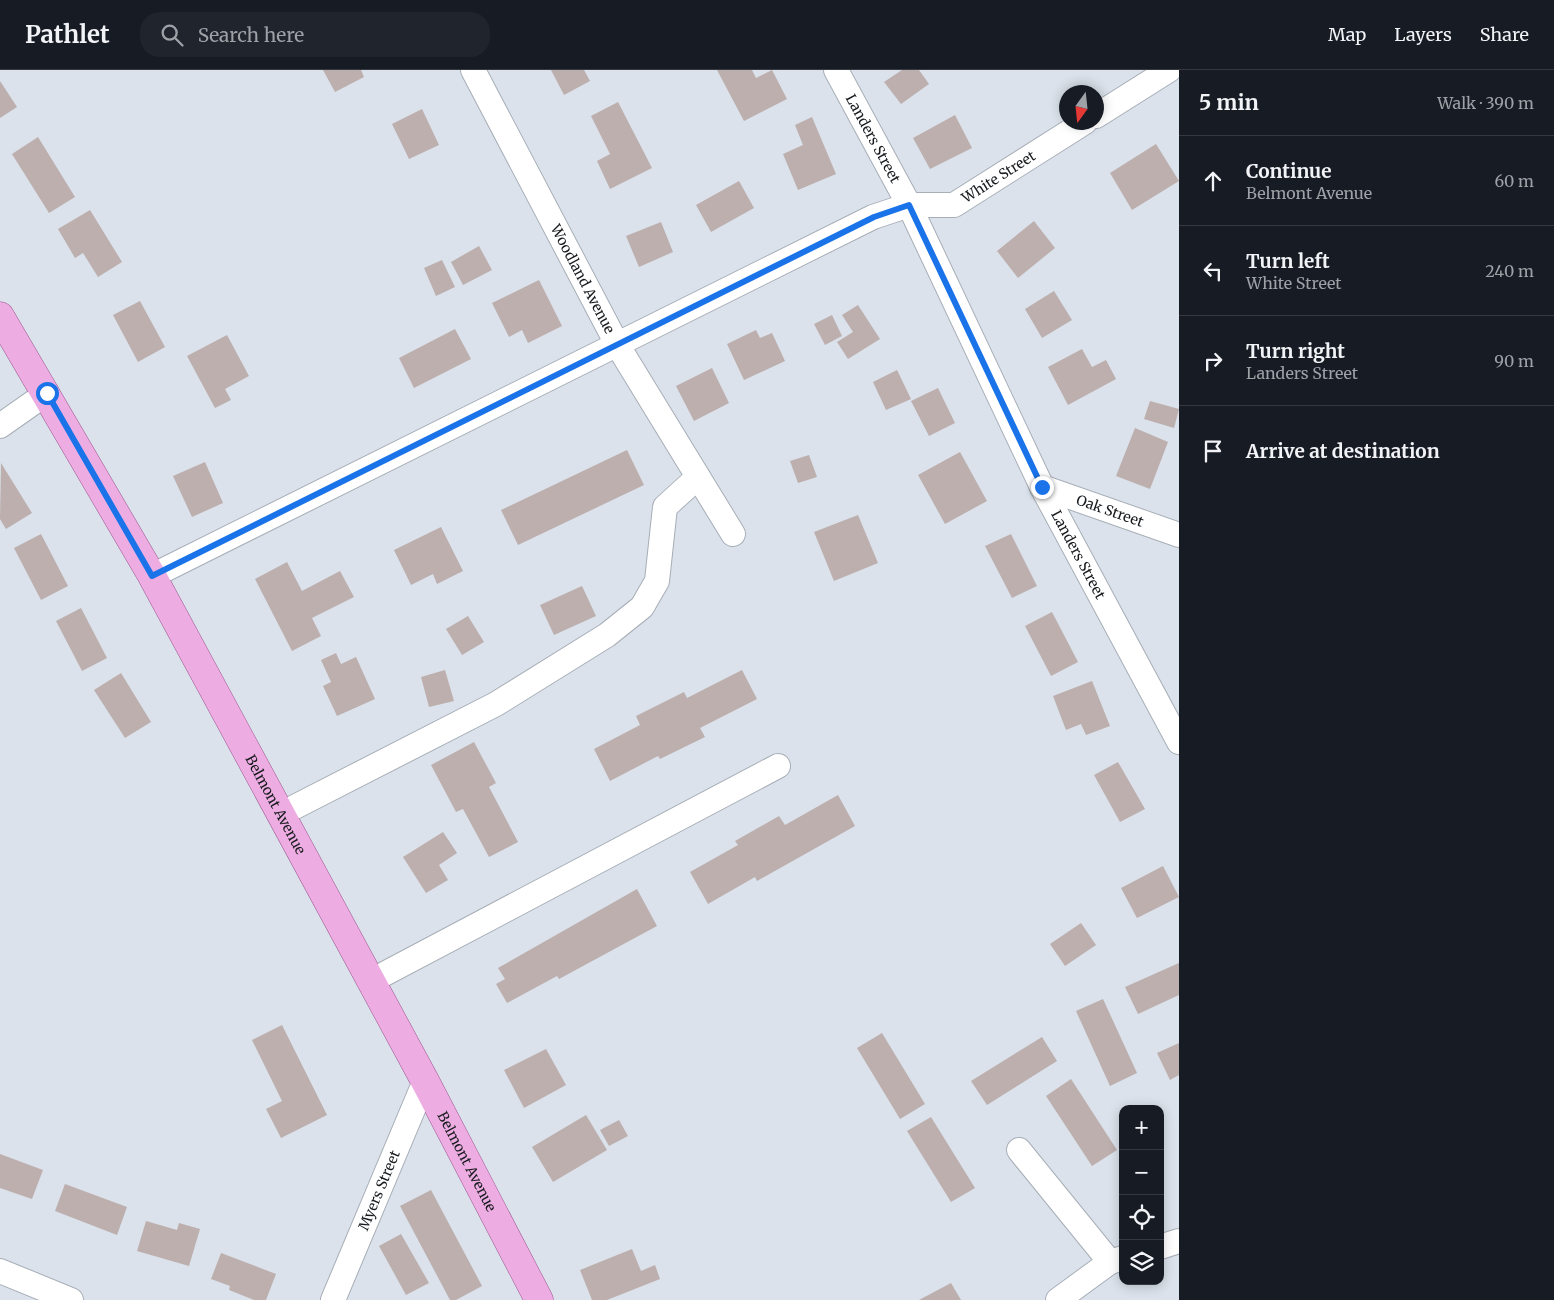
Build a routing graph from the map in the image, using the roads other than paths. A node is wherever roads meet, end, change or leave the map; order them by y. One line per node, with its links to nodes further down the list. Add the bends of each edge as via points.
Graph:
1 (473, 70): 8 (street, Woodland Avenue)
2 (836, 70): 6 (street, Landers Street)
3 (1169, 70): 4 (street)
4 (1104, 111)
5 (1073, 130): 6 (street, White Street, via 954,205)
6 (909, 205): 8 (street, White Street, via 874,217); 12 (street, Landers Street)
7 (0, 316): 9 (main road, Belmont Avenue)
8 (618, 346): 11 (street, Woodland Avenue); 15 (street, White Street)
9 (47, 393): 10 (street); 15 (main road, Belmont Avenue)
10 (0, 426)
11 (698, 477): 13 (street, Woodland Avenue); 18 (street, via 665,507 657,580 642,607 621,624 496,704)
12 (1042, 487): 14 (street, Oak Street); 16 (street, Landers Street)
13 (733, 534)
14 (1179, 535)
15 (152, 576): 18 (main road, Belmont Avenue)
16 (1179, 742)
17 (778, 766): 19 (street)
18 (281, 814): 19 (main road, Belmont Avenue)
19 (371, 981): 20 (main road, Belmont Avenue)
20 (425, 1080): 27 (street, Myers Street); 28 (main road, Belmont Avenue)
21 (1019, 1150): 24 (street)
22 (1179, 1242): 23 (street)
23 (1164, 1246)
24 (1116, 1260): 29 (street)
25 (0, 1271): 26 (street)
26 (71, 1300)
27 (333, 1300)
28 (539, 1300)
29 (1058, 1300)

